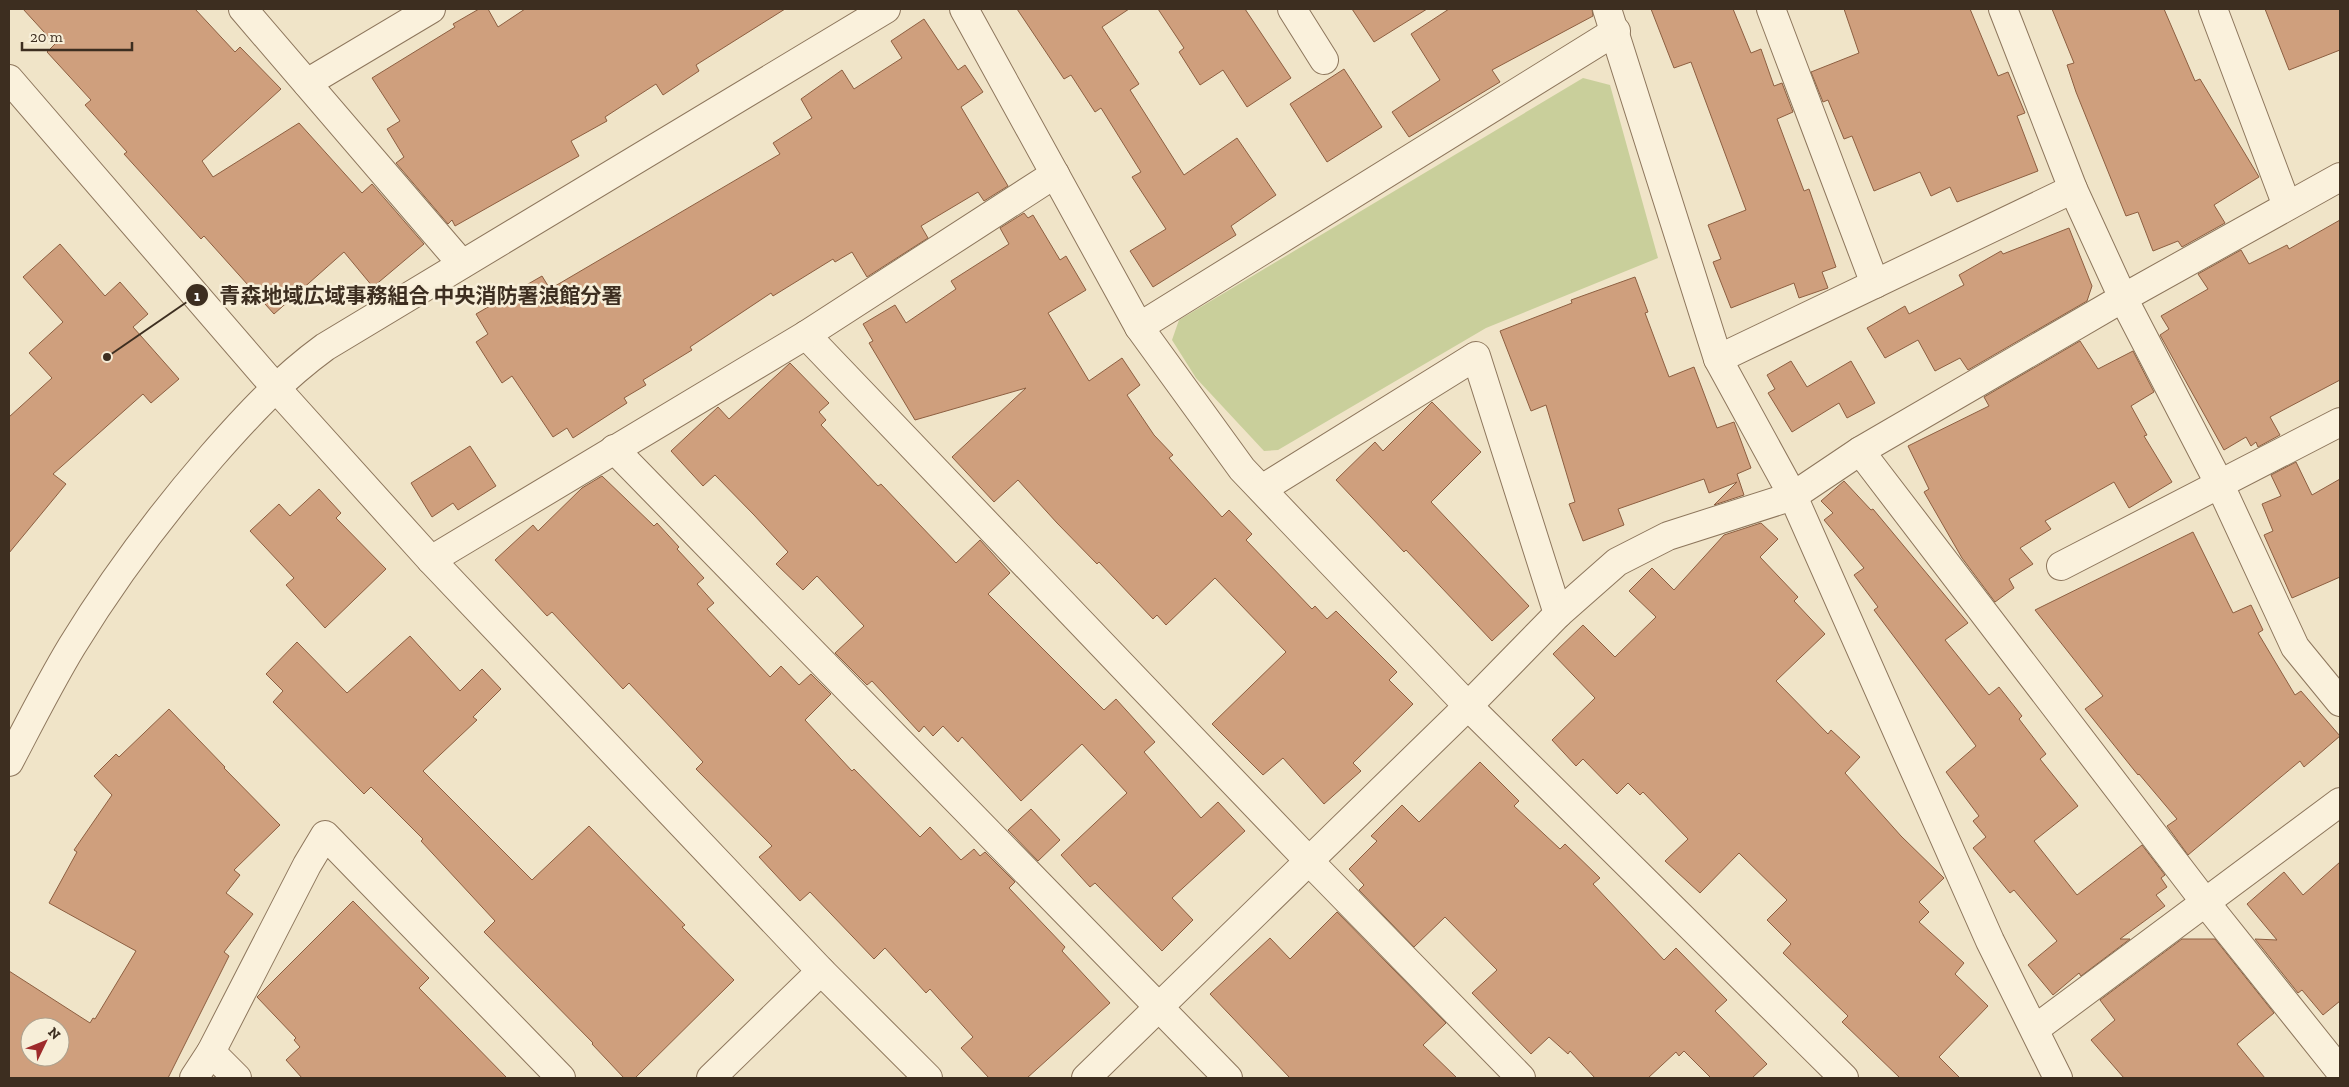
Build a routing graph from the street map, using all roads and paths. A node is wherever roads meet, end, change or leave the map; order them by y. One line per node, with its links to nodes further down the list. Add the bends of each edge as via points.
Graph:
1 (243, 9): 12 (street)
2 (431, 9): 12 (street)
3 (886, 9): 17 (street)
4 (964, 9): 13 (street)
5 (1292, 9): 10 (street)
6 (1771, 9): 18 (street)
7 (2003, 9): 15 (street)
8 (2213, 9): 16 (street)
9 (1612, 20): 20 (street); 22 (street)
10 (1324, 60)
11 (9, 79): 23 (street)
12 (307, 83): 17 (street)
13 (1055, 174): 20 (street); 21 (street)
14 (2340, 177): 16 (street)
15 (2073, 188): 18 (street); 19 (street)
16 (2287, 206): 19 (street)
17 (462, 264): 23 (street, via 325,347)
18 (1874, 284): 22 (street)
19 (2123, 298): 26 (street); 27 (street)
20 (1139, 326): 28 (street, via 1242,469)
21 (806, 335): 25 (street); 37 (street)
22 (1718, 359): 29 (street)
23 (275, 387): 30 (street); 35 (street, via 184,488 112,584 72,647)
24 (2340, 422): 27 (street)
25 (614, 449): 30 (street); 40 (street)
26 (1860, 451): 29 (street); 38 (street)
27 (2219, 483): 31 (street); 33 (street, via 2295,647)
28 (1262, 489): 32 (street, via 1476,356); 34 (street)
29 (1793, 496): 32 (street, via 1668,536 1617,562); 41 (street, via 1990,941)
30 (431, 560): 39 (street)
31 (2061, 566)
32 (1558, 614): 34 (street)
33 (2340, 702)
34 (1468, 706): 37 (street); 53 (street)
35 (9, 762)
36 (2340, 802): 38 (street)
37 (1309, 861): 40 (street); 52 (street)
38 (2205, 902): 41 (street); 43 (street)
39 (821, 971): 48 (street); 49 (street)
40 (1160, 1007): 50 (street); 51 (street)
41 (2035, 1029): 44 (street)
42 (211, 1052): 45 (street); 46 (street); 47 (street, via 325,835)
43 (2340, 1070)
44 (2048, 1072)
45 (194, 1078)
46 (237, 1078)
47 (561, 1078)
48 (711, 1078)
49 (928, 1078)
50 (1086, 1078)
51 (1228, 1078)
52 (1522, 1078)
53 (1844, 1078)

